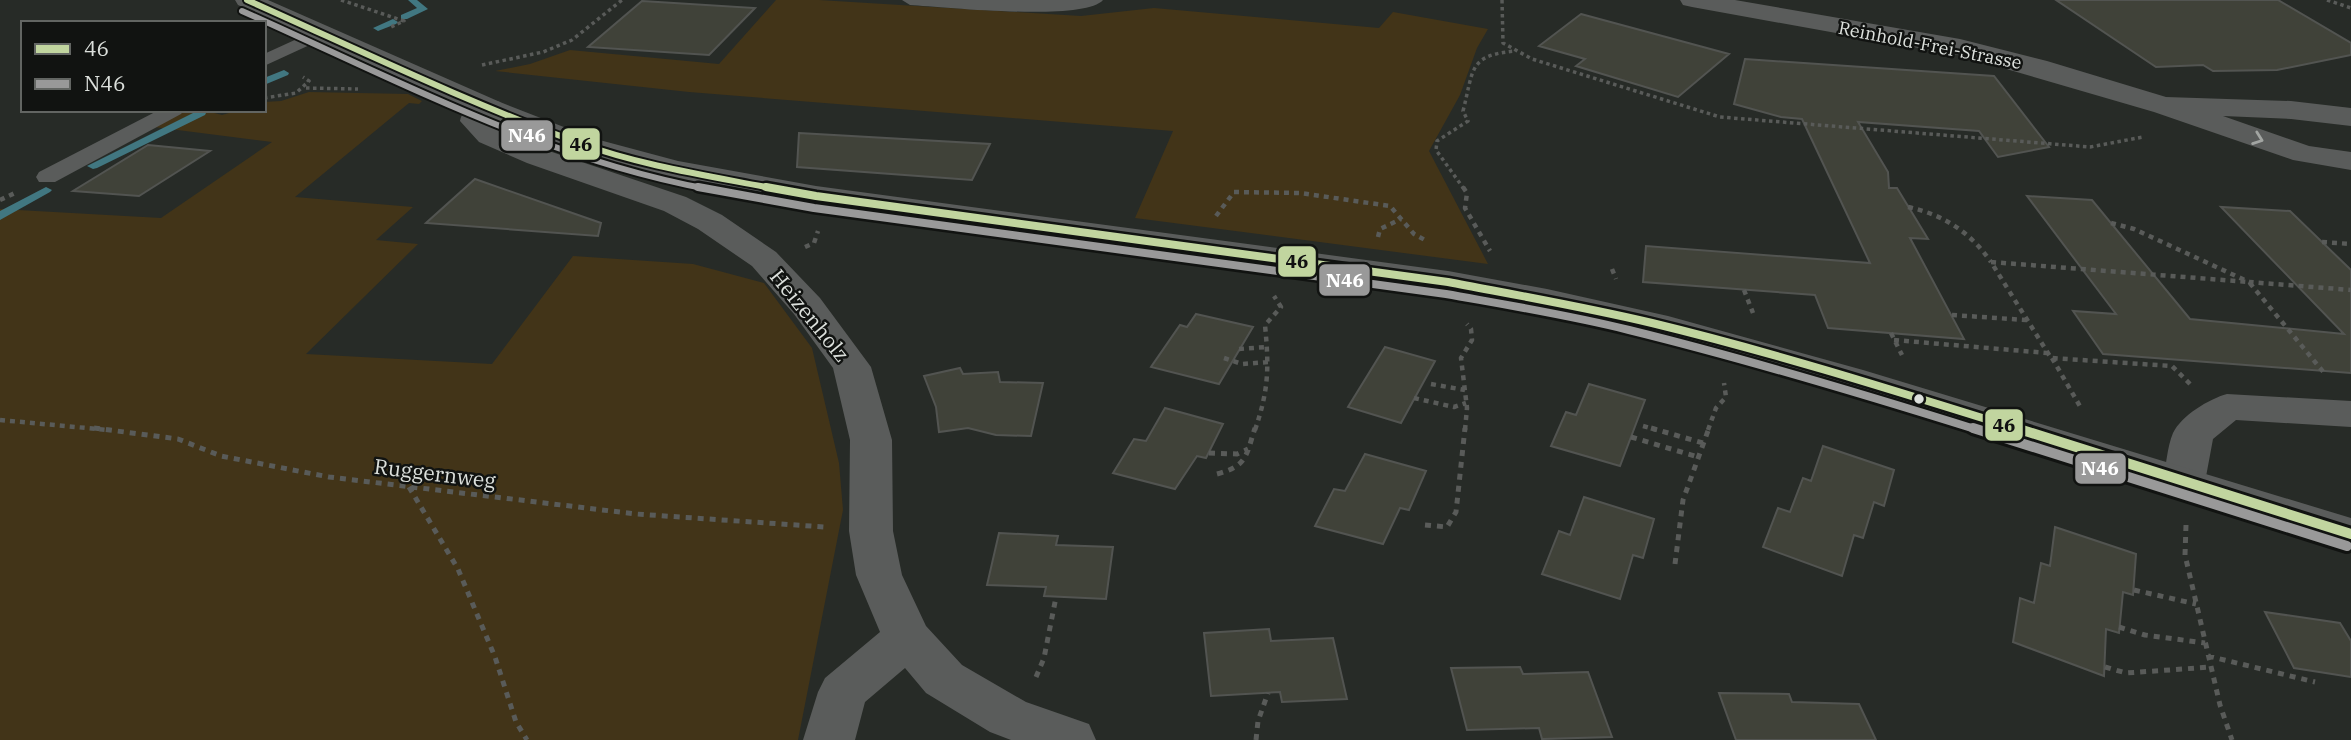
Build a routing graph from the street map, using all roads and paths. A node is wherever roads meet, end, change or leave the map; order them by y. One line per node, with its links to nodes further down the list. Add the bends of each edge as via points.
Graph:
1 (247, 0): 11 (street)
2 (341, 0): 10 (path, via 404,21)
3 (622, 0): 14 (path, via 572,40 543,52)
4 (910, 0): 5 (lane, via 1057,7)
5 (1095, 0)
6 (1502, 0): 12 (path, via 1503,43)
7 (1692, 0): 17 (street, Reinhold-Frei-Strasse, via 1960,47)
8 (2327, 0): 9 (path)
9 (2351, 8)
10 (382, 31)
11 (321, 33): 13 (lane); 18 (street)
12 (1517, 51): 21 (path, via 1720,117 2090,147); 32 (path, via 1489,52 1475,66 1463,111 1468,121 1437,141 1436,150 1467,193 1465,208)
13 (266, 60)
14 (477, 66)
15 (306, 88): 16 (path)
16 (360, 89)
17 (2164, 106): 20 (street, Reinhold-Frei-Strasse); 22 (street, Reinhold-Frei-Strasse, one-way to 22, via 2304,154)
18 (490, 108): 68 (street, via 581,144 764,188 1448,282 1655,324 1836,375); 70 (street, Heizenholz, via 476,114 475,121 490,136 558,165 675,204 710,222 764,259 807,306 852,367 871,440)
19 (170, 112): 23 (lane)
20 (2351, 117)
21 (2144, 136)
22 (2351, 161)
23 (47, 177)
24 (1909, 207): 33 (path, via 1934,211 1979,243)
25 (1212, 222): 29 (path, via 1234,192 1300,192 1390,206 1414,234)
26 (2111, 223): 34 (path, via 2134,229)
27 (818, 227): 31 (path, via 814,243)
28 (2322, 242): 30 (path)
29 (1433, 243)
30 (2351, 244)
31 (794, 250)
32 (1495, 259)
33 (1991, 262): 34 (path); 40 (path)
34 (2249, 282): 37 (path); 50 (path)
35 (1272, 285): 44 (path, via 1281,307 1265,325)
36 (1744, 290): 38 (path)
37 (2351, 290)
38 (1749, 303)
39 (1952, 315): 40 (path)
40 (2027, 320): 47 (path)
41 (1465, 321): 53 (path, via 1472,340 1461,358)
42 (1891, 333): 43 (path)
43 (1894, 340): 46 (path); 47 (path)
44 (1266, 347): 45 (path); 49 (path)
45 (1239, 349)
46 (1899, 349)
47 (2050, 356): 56 (path, via 2172,366 2194,388); 57 (path)
48 (1224, 358): 49 (path, via 1242,364)
49 (1268, 362): 63 (path, via 1264,403)
50 (2318, 367)
51 (1723, 372): 62 (path, via 1726,397 1716,408)
52 (1431, 384): 53 (path)
53 (1465, 390): 55 (path)
54 (1414, 398): 55 (path, via 1454,407)
55 (1466, 403): 69 (path, via 1456,512 1447,527)
56 (2227, 407): 58 (street); 68 (street, via 2193,434)
57 (2084, 413)
58 (2351, 414)
59 (0, 420): 67 (path, Ruggernweg, via 178,439 235,458 329,477)
60 (1643, 426): 62 (path)
61 (1631, 437): 65 (path)
62 (1703, 443): 65 (path)
63 (1249, 449): 64 (path, via 1237,454); 66 (path, via 1244,462)
64 (1209, 453)
65 (1698, 457): 72 (path, via 1683,500)
66 (1217, 474)
67 (408, 486): 70 (path, Ruggernweg, via 636,514); 85 (path, via 458,569)
68 (2185, 499): 71 (street); 75 (path, via 2185,555)
69 (1425, 525)
70 (871, 531): 77 (street, Heizenholz, via 879,575)
71 (2351, 534)
72 (1675, 564)
73 (2134, 590): 75 (path)
74 (1056, 597): 82 (path, via 1044,658)
75 (2196, 604): 78 (path)
76 (2119, 627): 78 (path)
77 (907, 636): 86 (street, via 843,692); 87 (street, Heizenholz, via 944,679 1008,717)
78 (2206, 643): 79 (path)
79 (2208, 656): 81 (path); 83 (path)
80 (2105, 667): 81 (path, via 2126,673)
81 (2211, 667): 89 (path)
82 (1034, 681)
83 (2315, 682)
84 (1268, 693): 88 (path)
85 (527, 740)
86 (829, 740)
87 (1070, 740)
88 (1256, 740)
89 (2232, 740)

